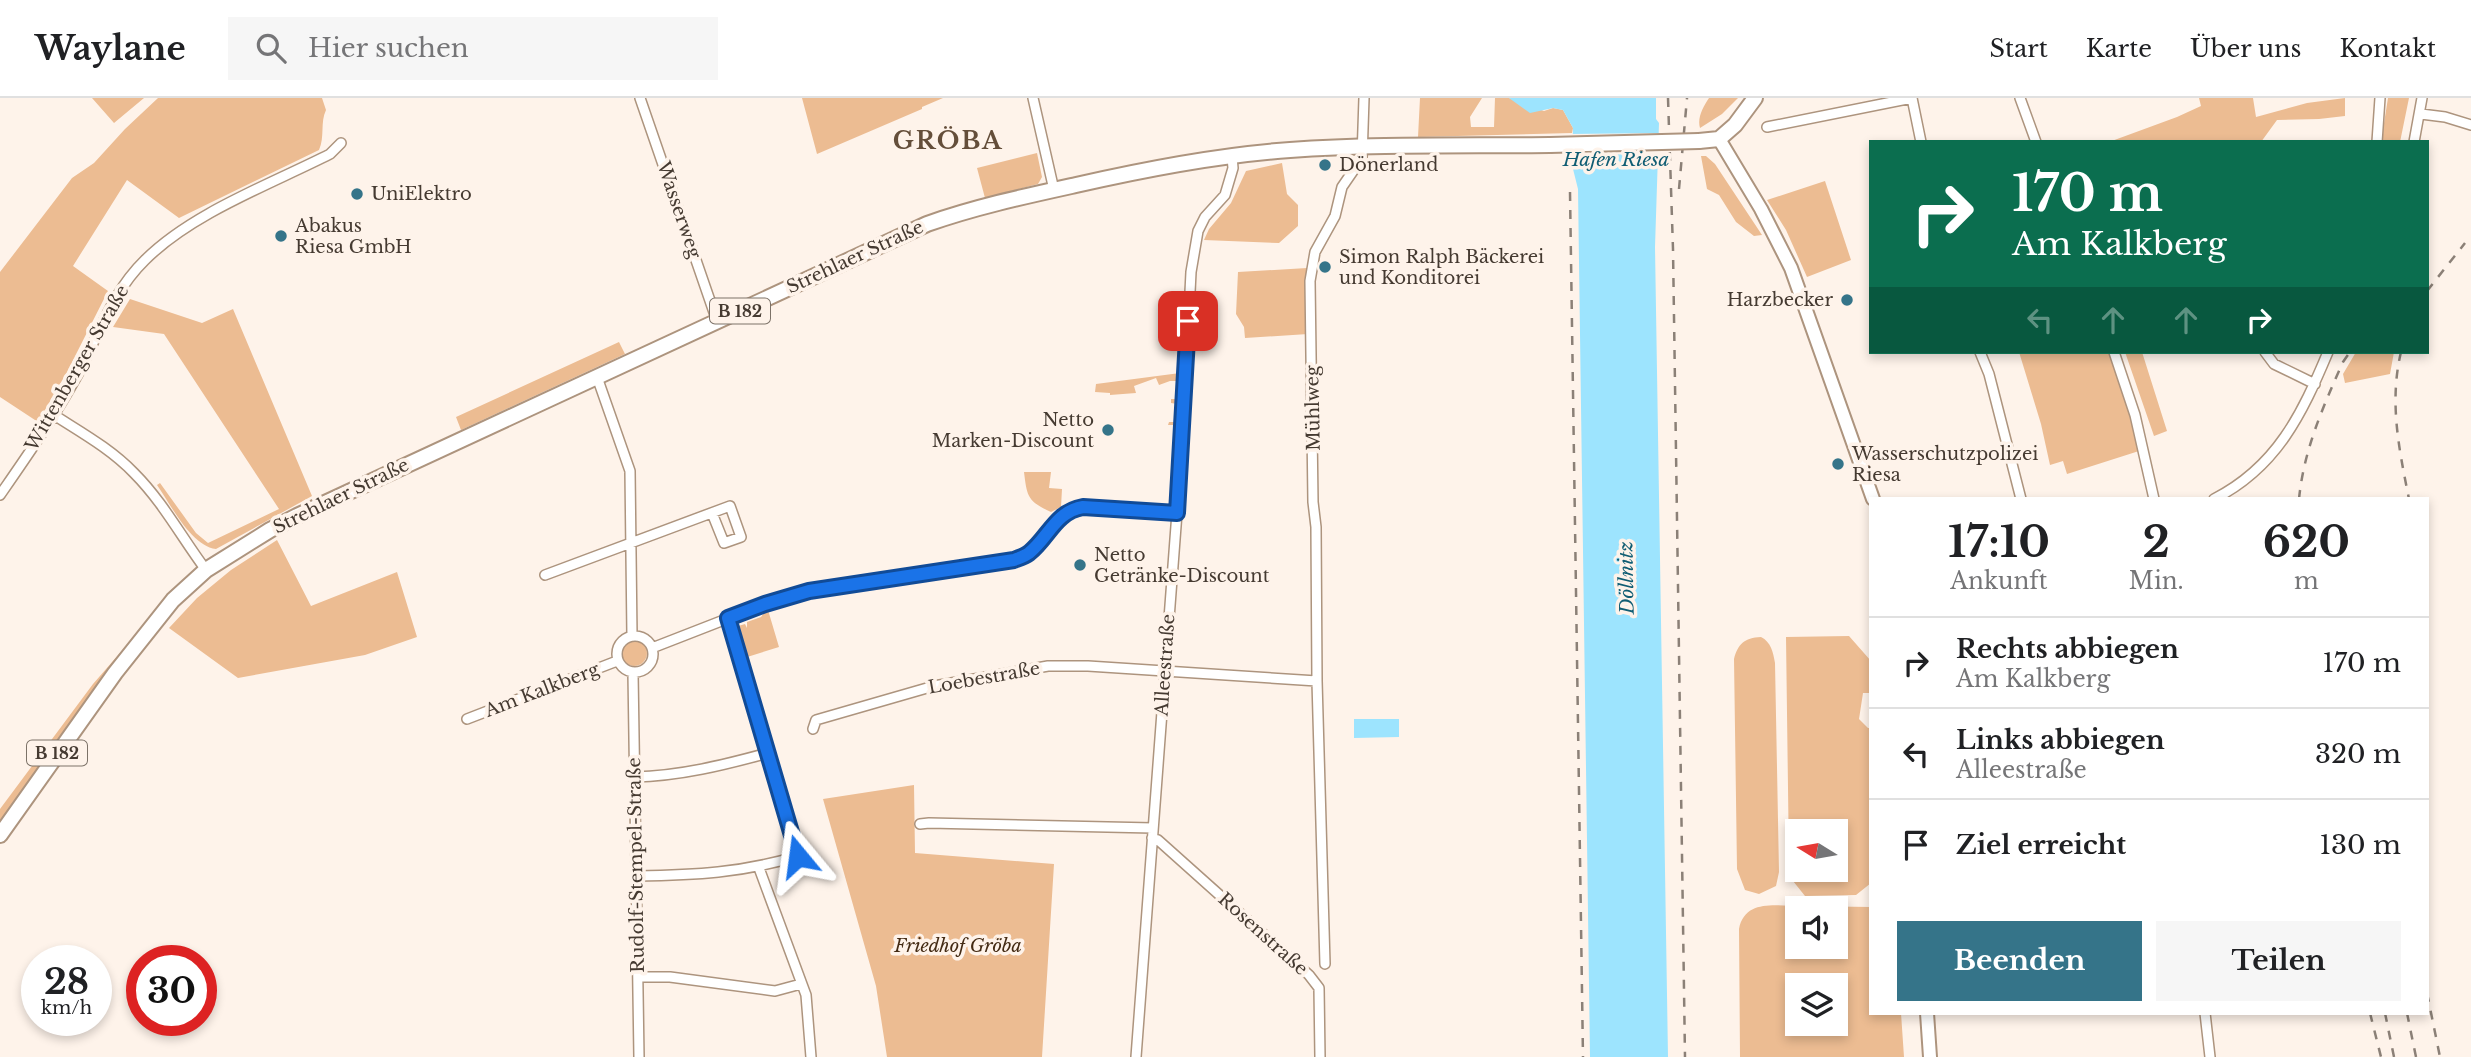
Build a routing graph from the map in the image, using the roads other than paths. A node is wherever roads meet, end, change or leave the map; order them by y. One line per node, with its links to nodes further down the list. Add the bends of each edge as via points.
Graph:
1 (640, 98): 21 (street, Wasserweg)
2 (1033, 98): 20 (street)
3 (1364, 98): 18 (street)
4 (1755, 98): 12 (main road)
5 (1912, 98): 11 (street); 13 (street)
6 (2020, 98): 14 (street)
7 (2381, 98): 15 (street)
8 (2422, 98): 9 (street)
9 (2421, 114): 10 (street); 16 (street)
10 (2471, 125)
11 (1767, 127)
12 (1719, 139): 18 (main road, Strehlaer Straße / B 182, bridge); 30 (main road, via 1791,268)
13 (1921, 140)
14 (2035, 140)
15 (2376, 140)
16 (2414, 140)
17 (341, 143): 28 (street, Wittenberger Straße, via 330,154 191,225 145,260 105,314)
18 (1363, 147): 19 (main road, Strehlaer Straße / B 182); 45 (street, Mühlweg, via 1359,166 1342,187 1335,216 1315,252 1310,281)
19 (1232, 158): 20 (main road, Strehlaer Straße / B 182); 35 (street, Alleestraße, via 1225,195 1205,217 1194,250)
20 (1054, 190): 21 (main road, Strehlaer Straße / B 182, via 927,224)
21 (718, 321): 26 (main road, Strehlaer Straße / B 182)
22 (1981, 354): 31 (street)
23 (2115, 354): 32 (street)
24 (2266, 354): 27 (street, via 2274,364)
25 (2327, 354): 27 (street)
26 (597, 377): 36 (street, via 630,471); 37 (main road, Strehlaer Straße / B 182, via 297,516)
27 (2315, 384): 33 (street, via 2272,455 2243,482)
28 (54, 415): 29 (street, Wittenberger Straße); 37 (street, via 133,471)
29 (0, 495)
30 (1872, 497)
31 (2020, 497)
32 (2154, 497)
33 (2217, 497)
34 (712, 513): 36 (street)
35 (1177, 513): 39 (street, via 1072,509 1029,553 1014,560 809,591); 43 (street, Alleestraße)
36 (631, 542): 38 (street); 40 (street)
37 (206, 570): 52 (main road, Strehlaer Straße / B 182, via 145,632)
38 (545, 575)
39 (728, 618): 41 (street); 48 (street)
40 (632, 636): 41 (street, via 644,639); 42 (street, via 619,645)
41 (652, 648): 44 (street, via 651,663)
42 (617, 661): 44 (street); 46 (street, Am Kalkberg)
43 (1165, 671): 45 (street); 47 (street, Loebestraße, via 1061,666 982,677 841,712 816,720); 51 (street, Alleestraße)
44 (633, 673): 49 (street, Rudolf-Stempel-Straße)
45 (1317, 681): 55 (street, Mühlweg)
46 (467, 719)
47 (813, 729)
48 (768, 753): 49 (street, via 682,773); 53 (street, via 798,856)
49 (634, 777): 54 (street, Rudolf-Stempel-Straße)
50 (920, 824): 51 (street)
51 (1153, 833): 62 (street, Alleestraße); 63 (street, Rosenstraße, via 1319,988)
52 (0, 835)
53 (760, 868): 54 (street, via 706,875); 57 (street)
54 (636, 876): 56 (street, Rudolf-Stempel-Straße)
55 (1325, 964)
56 (638, 978): 57 (street, via 670,976 775,991); 60 (street, Rudolf-Stempel-Straße)
57 (801, 984): 61 (street)
58 (1927, 1015): 64 (main road)
59 (2205, 1015): 65 (street)
60 (639, 1057)
61 (811, 1057)
62 (1136, 1057)
63 (1320, 1057)
64 (1930, 1057)
65 (2210, 1057)

